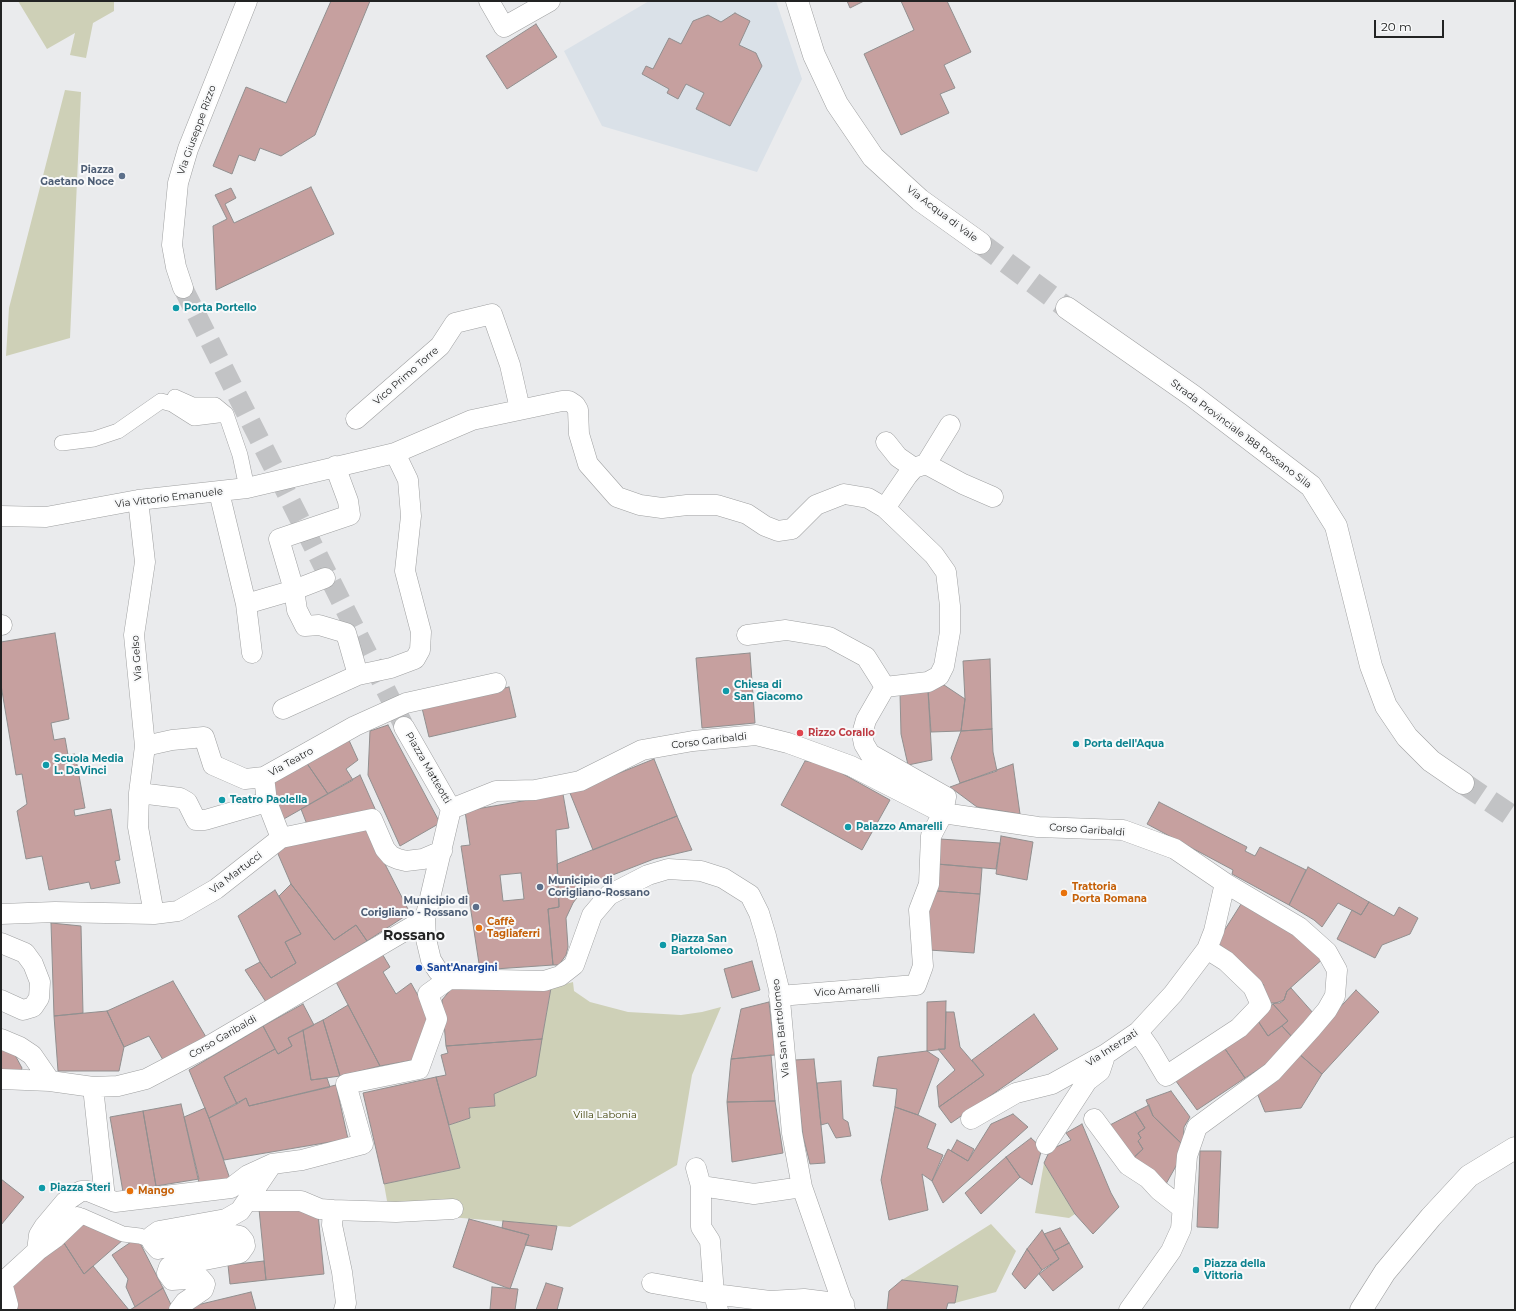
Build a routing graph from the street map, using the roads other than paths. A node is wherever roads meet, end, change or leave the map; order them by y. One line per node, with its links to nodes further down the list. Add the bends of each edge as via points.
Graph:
1 (247, 1): 6 (street, Via Giuseppe Rizzo, via 188,149 178,183 172,245)
2 (489, 1): 3 (street, via 504,27)
3 (550, 1)
4 (797, 1): 5 (main road, Via Acqua di Vale, via 814,55 837,104 874,157 920,200)
5 (980, 243)
6 (183, 288)
7 (1067, 308): 36 (main road, Strada Provinciale 188 Rossano Sila, via 1193,396 1311,486 1336,526 1371,666 1386,706 1407,737 1431,761)
8 (175, 397): 10 (street, via 193,405 215,405)
9 (520, 409): 11 (street, Vico Primo Torre, via 510,365 492,314 455,323 440,346); 15 (street, Via Vittorio Emanuele, via 472,420); 22 (street, Via Vittorio Emanuele, via 562,401 569,401 575,405 578,410 579,434 588,464 617,497 640,505 662,508 717,505 747,514 778,531 792,529 816,505 844,494 868,498)
10 (226, 414): 14 (street, via 194,418 172,404 161,401 118,431 94,439); 18 (street, via 240,455)
11 (356, 419)
12 (950, 424): 17 (street)
13 (886, 442): 17 (street, via 898,458)
14 (62, 443)
15 (396, 453): 16 (street, Via Vittorio Emanuele); 29 (street, via 408,480 411,516 405,571 421,632 420,650 414,659 391,668)
16 (335, 466): 18 (street, Via Vittorio Emanuele); 25 (street, via 348,501 350,515 278,539)
17 (920, 466): 20 (street); 22 (street, via 907,476)
18 (247, 488): 19 (street, Via Vittorio Emanuele)
19 (219, 492): 21 (street, Via Vittorio Emanuele); 26 (street)
20 (993, 497)
21 (138, 500): 23 (street, Via Vittorio Emanuele, via 46,517); 34 (street, Via Gelso, via 145,562 134,635)
22 (885, 508): 31 (street, Via Vittorio Emanuele, via 934,555 946,572 950,632 944,666 939,676 928,682)
23 (1, 516)
24 (325, 578): 25 (street)
25 (294, 590): 26 (street); 29 (street, via 297,610 304,626 319,624 346,633)
26 (246, 604): 28 (street)
27 (747, 635): 31 (street, via 786,630 829,637 866,657)
28 (252, 653)
29 (358, 675): 32 (street)
30 (496, 683): 35 (street, Via Teatro, via 406,703 355,726)
31 (885, 687): 40 (street, via 866,720 862,734 864,744 870,754 946,796)
32 (283, 709)
33 (404, 727): 39 (street, Piazza Matteotti)
34 (145, 746): 35 (street, via 204,737 213,765 244,779); 37 (street, Via Gelso)
35 (264, 777): 38 (street, Via Teatro)
36 (1463, 783)
37 (139, 793): 38 (street, via 180,798 187,802 196,820 205,820); 45 (street, Via Gelso, via 138,827)
38 (267, 802): 41 (street, Via Teatro)
39 (451, 809): 40 (street, Corso Garibaldi, via 496,791 535,790 580,781 642,750 693,741 756,735 788,743 851,766); 42 (street)
40 (943, 813): 43 (street, Corso Garibaldi, via 1038,827 1123,830 1175,849); 50 (street, Vico Amarelli, via 931,836 929,884 919,910 923,966 916,985)
41 (282, 838): 42 (street, Via Martucci, via 372,819 386,849 398,860 422,859); 45 (street, Via Martucci, via 216,889 178,911)
42 (442, 851): 46 (street)
43 (1225, 883): 48 (street, Via Interzati, via 1214,931); 66 (street, Corso Garibaldi, via 1299,927 1327,952 1337,970 1335,996 1327,1010 1272,1072 1197,1127 1187,1156)
44 (1, 914): 45 (street, Via Martucci)
45 (154, 914)
46 (424, 919): 49 (street, via 431,960 438,971); 57 (street, Corso Garibaldi, via 182,1061 146,1079 118,1086)
47 (1, 944): 51 (street, via 25,953 33,964 40,982 39,998 33,1006 23,1010)
48 (1207, 949): 52 (street, Via Interzati, via 1173,994); 52 (street, via 1226,961 1253,987 1261,1005 1239,1028 1166,1076)
49 (449, 979): 50 (street, Via San Bartolomeo, via 544,981 560,976 574,965 592,915 609,895 648,875 668,869 702,871 724,878 750,895 766,936); 62 (street, via 428,994 437,1019 418,1070 346,1084 363,1144 302,1160)
50 (779, 996): 63 (street, Via San Bartolomeo, via 792,1133)
51 (1, 1000)
52 (1138, 1032): 54 (street, Via Interzati)
53 (1, 1039): 56 (street, via 32,1055)
54 (1106, 1054): 58 (street, Via Interzati, via 1052,1084 1016,1093); 60 (street, via 1100,1071 1087,1081)
55 (1, 1079): 56 (street, Corso Garibaldi)
56 (50, 1081): 57 (street, Corso Garibaldi)
57 (93, 1087): 64 (street)
58 (971, 1119)
59 (1094, 1119): 66 (street, via 1128,1165 1148,1178 1158,1190)
60 (1046, 1144)
61 (1515, 1148): 79 (main road, via 1469,1176 1430,1217 1385,1272)
62 (272, 1164): 64 (street, via 248,1175 231,1188 114,1202); 65 (street)
63 (802, 1187): 73 (street, via 754,1194 698,1177 701,1227 710,1241); 75 (street, Via San Bartolomeo)
64 (105, 1198): 71 (street, via 88,1191 75,1194 44,1227 39,1235)
65 (247, 1202): 68 (street, via 301,1201 320,1209); 70 (street, via 240,1211 226,1219 159,1231 154,1234)
66 (1182, 1208): 78 (street, Corso Garibaldi, via 1181,1229 1170,1251)
67 (453, 1209): 68 (street, via 396,1212)
68 (333, 1210): 77 (street, via 332,1225 346,1303)
69 (77, 1217): 70 (street, via 82,1216 123,1234); 71 (street)
70 (152, 1240): 76 (street, via 158,1249 237,1235 244,1241 245,1246 240,1253 169,1267 166,1273 172,1280 200,1278 205,1284 203,1290 185,1302)
71 (37, 1251): 74 (street, via 2,1283)
72 (652, 1284): 73 (street)
73 (716, 1302): 75 (street, via 804,1299)
74 (8, 1305)
75 (844, 1307)
76 (179, 1310)
77 (344, 1310)
78 (1129, 1310)
79 (1361, 1310)

